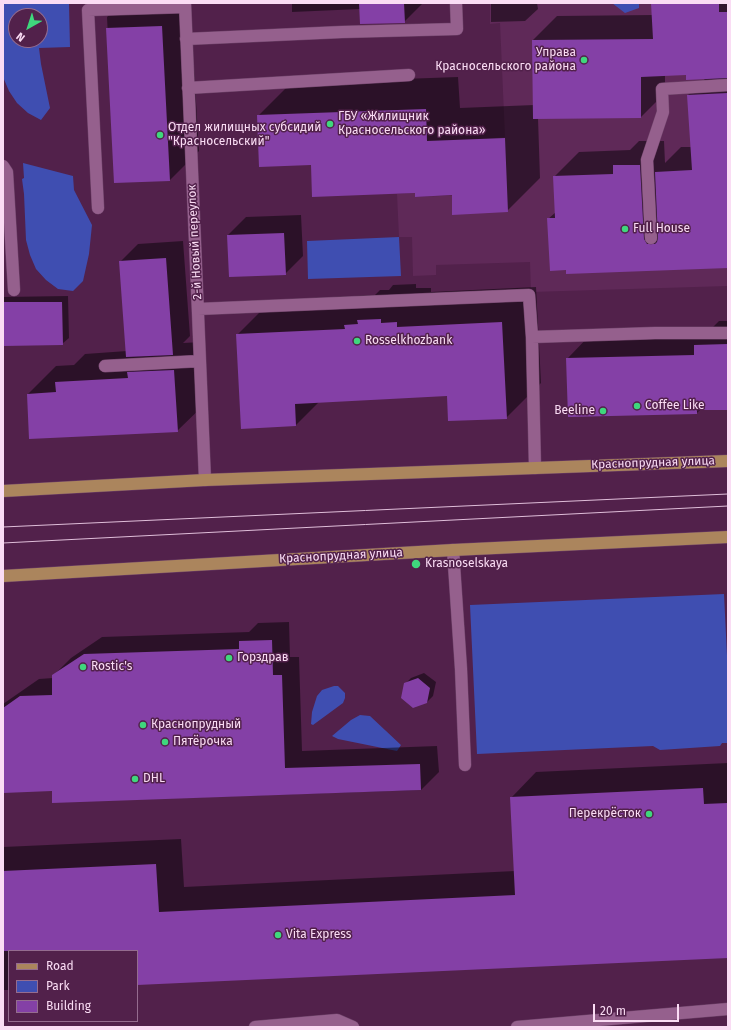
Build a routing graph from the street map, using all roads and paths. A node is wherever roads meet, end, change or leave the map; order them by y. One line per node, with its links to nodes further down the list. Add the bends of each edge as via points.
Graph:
1 (456, 3): 3 (street, via 457,29)
2 (185, 5): 3 (street, 2-й Новый переулок); 8 (street, via 88,10)
3 (186, 39): 6 (street, 2-й Новый переулок)
4 (409, 74): 6 (street)
5 (728, 85): 9 (street, via 662,89 663,112 647,160)
6 (188, 88): 11 (street, 2-й Новый переулок)
7 (3, 166): 10 (street, via 7,172)
8 (98, 208)
9 (651, 238)
10 (14, 290)
11 (198, 309): 13 (street, via 529,295); 14 (street, 2-й Новый переулок)
12 (728, 333): 13 (street)
13 (532, 337): 17 (street)
14 (200, 361): 15 (street); 18 (street, 2-й Новый переулок)
15 (105, 366)
16 (728, 460): 17 (main road, Краснопрудная улица)
17 (535, 468): 18 (main road, Краснопрудная улица)
18 (205, 480): 19 (main road, Краснопрудная улица)
19 (3, 491)
20 (728, 537): 21 (main road, Краснопрудная улица)
21 (453, 550): 22 (main road, Краснопрудная улица); 23 (street)
22 (3, 576)
23 (465, 765)
24 (728, 1010): 25 (street)
25 (653, 1021): 28 (street)
26 (255, 1027): 27 (street, via 336,1020)
27 (353, 1027)
28 (518, 1027)

